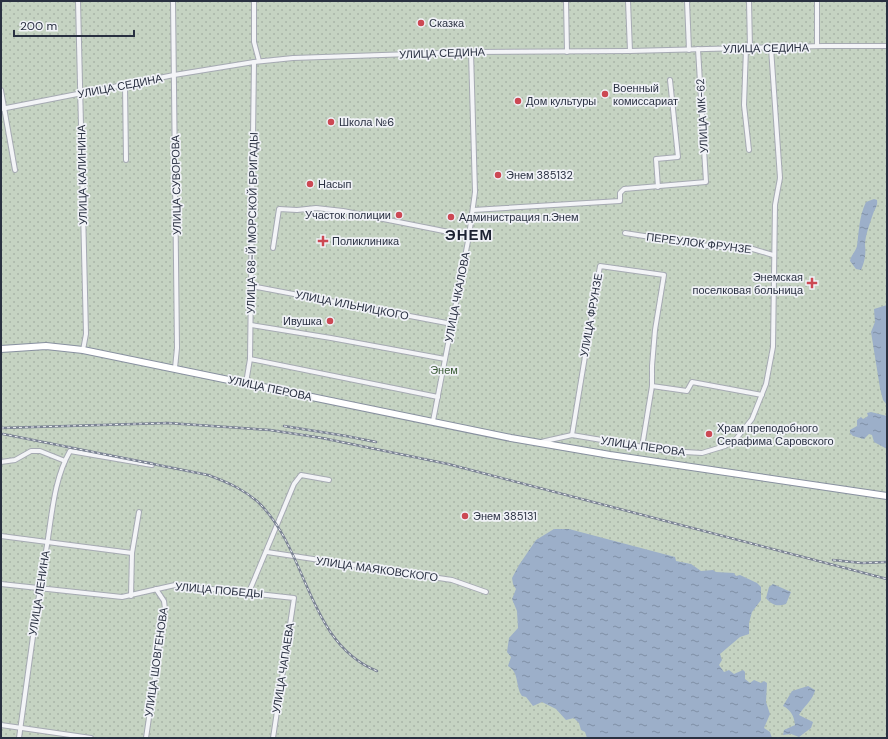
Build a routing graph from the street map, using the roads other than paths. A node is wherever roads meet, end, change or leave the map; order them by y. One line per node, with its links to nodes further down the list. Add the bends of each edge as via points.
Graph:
1 (78, 1): 23 (street, УЛИЦА КАЛИНИНА)
2 (173, 1): 19 (street, УЛИЦА СУВОРОВА)
3 (254, 1): 18 (street, УЛИЦА 68-Й МОРСКОЙ БРИГАДЫ)
4 (566, 1): 17 (street)
5 (628, 1): 15 (street)
6 (687, 1): 14 (street)
7 (749, 1): 11 (street)
8 (817, 1): 9 (street)
9 (817, 46): 10 (street, УЛИЦА СЕДИНА); 12 (street, УЛИЦА СЕДИНА)
10 (887, 46)
11 (748, 48): 12 (street, УЛИЦА СЕДИНА); 13 (street, УЛИЦА СЕДИНА); 25 (street, via 744,105)
12 (771, 48): 33 (street, УЛИЦА ПЕРОВА, via 780,178 775,205)
13 (698, 49): 14 (street, УЛИЦА СЕДИНА); 28 (street, УЛИЦА МК-62, via 706,182)
14 (689, 50): 15 (street, УЛИЦА СЕДИНА)
15 (630, 51): 17 (street, УЛИЦА СЕДИНА)
16 (471, 52): 17 (street, УЛИЦА СЕДИНА); 18 (street, УЛИЦА СЕДИНА); 29 (street, УЛИЦА ЧКАЛОВА, via 476,192)
17 (568, 52)
18 (256, 62): 19 (street, УЛИЦА СЕДИНА); 34 (street, УЛИЦА 68-Й МОРСКОЙ БРИГАДЫ)
19 (174, 75): 21 (street, УЛИЦА СЕДИНА); 41 (street, УЛИЦА СУВОРОВА, via 177,341)
20 (670, 80): 28 (street, via 678,157 656,159)
21 (125, 85): 23 (street, УЛИЦА СЕДИНА); 26 (street)
22 (1, 90): 24 (street)
23 (80, 94): 24 (street, УЛИЦА СЕДИНА); 38 (street, УЛИЦА КАЛИНИНА, via 86,334)
24 (3, 108): 27 (street)
25 (749, 150)
26 (126, 160)
27 (15, 170)
28 (658, 187): 29 (street, via 624,189 620,193 620,201)
29 (474, 210): 31 (street, УЛИЦА ЧКАЛОВА)
30 (625, 233): 33 (street, ПЕРЕУЛОК ФРУНЗЕ, via 714,247 746,247)
31 (469, 236): 32 (street, via 342,211 316,208 279,209); 35 (street, УЛИЦА ЧКАЛОВА)
32 (273, 248)
33 (773, 255): 44 (street, УЛИЦА ПЕРОВА, via 773,347)
34 (251, 286): 35 (street, УЛИЦА ИЛЬНИЦКОГО); 36 (street, УЛИЦА 68-Й МОРСКОЙ БРИГАДЫ)
35 (452, 324): 40 (street, УЛИЦА ЧКАЛОВА)
36 (251, 325): 39 (street, УЛИЦА 68-Й МОРСКОЙ БРИГАДЫ); 40 (street)
37 (1, 350): 38 (highway, УЛИЦА ПЕРОВА, via 46,346)
38 (83, 350): 41 (highway, УЛИЦА ПЕРОВА)
39 (250, 359): 42 (street, УЛИЦА 68-Й МОРСКОЙ БРИГАДЫ); 45 (street)
40 (445, 360): 45 (street, УЛИЦА ЧКАЛОВА)
41 (175, 368): 42 (highway, УЛИЦА ПЕРОВА)
42 (246, 383): 46 (highway, УЛИЦА ПЕРОВА)
43 (652, 386): 44 (street, via 687,391 692,382); 47 (street, УЛИЦА ФРУНЗЕ, via 655,330 664,275 600,266); 49 (street, УЛИЦА ФРУНЗЕ)
44 (762, 395): 49 (street, УЛИЦА ПЕРОВА, via 752,419 744,430 725,446 702,453)
45 (438, 397): 46 (street, УЛИЦА ЧКАЛОВА)
46 (434, 421): 48 (highway, УЛИЦА ПЕРОВА)
47 (572, 435): 48 (street, УЛИЦА ПЕРОВА); 49 (street, УЛИЦА ПЕРОВА)
48 (537, 443): 54 (highway, УЛИЦА ПЕРОВА)
49 (642, 447)
50 (65, 461): 51 (street, via 40,451 31,451 15,460); 52 (street, УЛИЦА ЛЕНИНА, via 70,452); 57 (street, УЛИЦА ЛЕНИНА, via 60,472)
51 (1, 462)
52 (152, 465)
53 (329, 480): 58 (street, via 301,475 294,484)
54 (887, 496)
55 (140, 512): 59 (street)
56 (1, 536): 57 (street)
57 (47, 543): 59 (street); 61 (street, УЛИЦА ЛЕНИНА)
58 (267, 552): 63 (street); 64 (street, УЛИЦА МАЯКОВСКОГО, via 452,580)
59 (132, 553): 65 (street)
60 (1, 584): 61 (street, УЛИЦА ПОБЕДЫ)
61 (39, 588): 65 (street, УЛИЦА ПОБЕДЫ); 68 (street, УЛИЦА ЛЕНИНА)
62 (156, 589): 63 (street, УЛИЦА ПОБЕДЫ, via 175,585); 65 (street, УЛИЦА ПОБЕДЫ); 71 (street, УЛИЦА ШОВГЕНОВА, via 164,601 165,609)
63 (249, 592): 66 (street, УЛИЦА ПОБЕДЫ)
64 (486, 592)
65 (131, 596)
66 (294, 598): 72 (street, УЛИЦА ЧАПАЕВА)
67 (1, 725): 68 (street)
68 (20, 727): 69 (street, УЛИЦА ЛЕНИНА); 70 (street)
69 (19, 738)
70 (91, 738)
71 (146, 738)
72 (273, 738)

